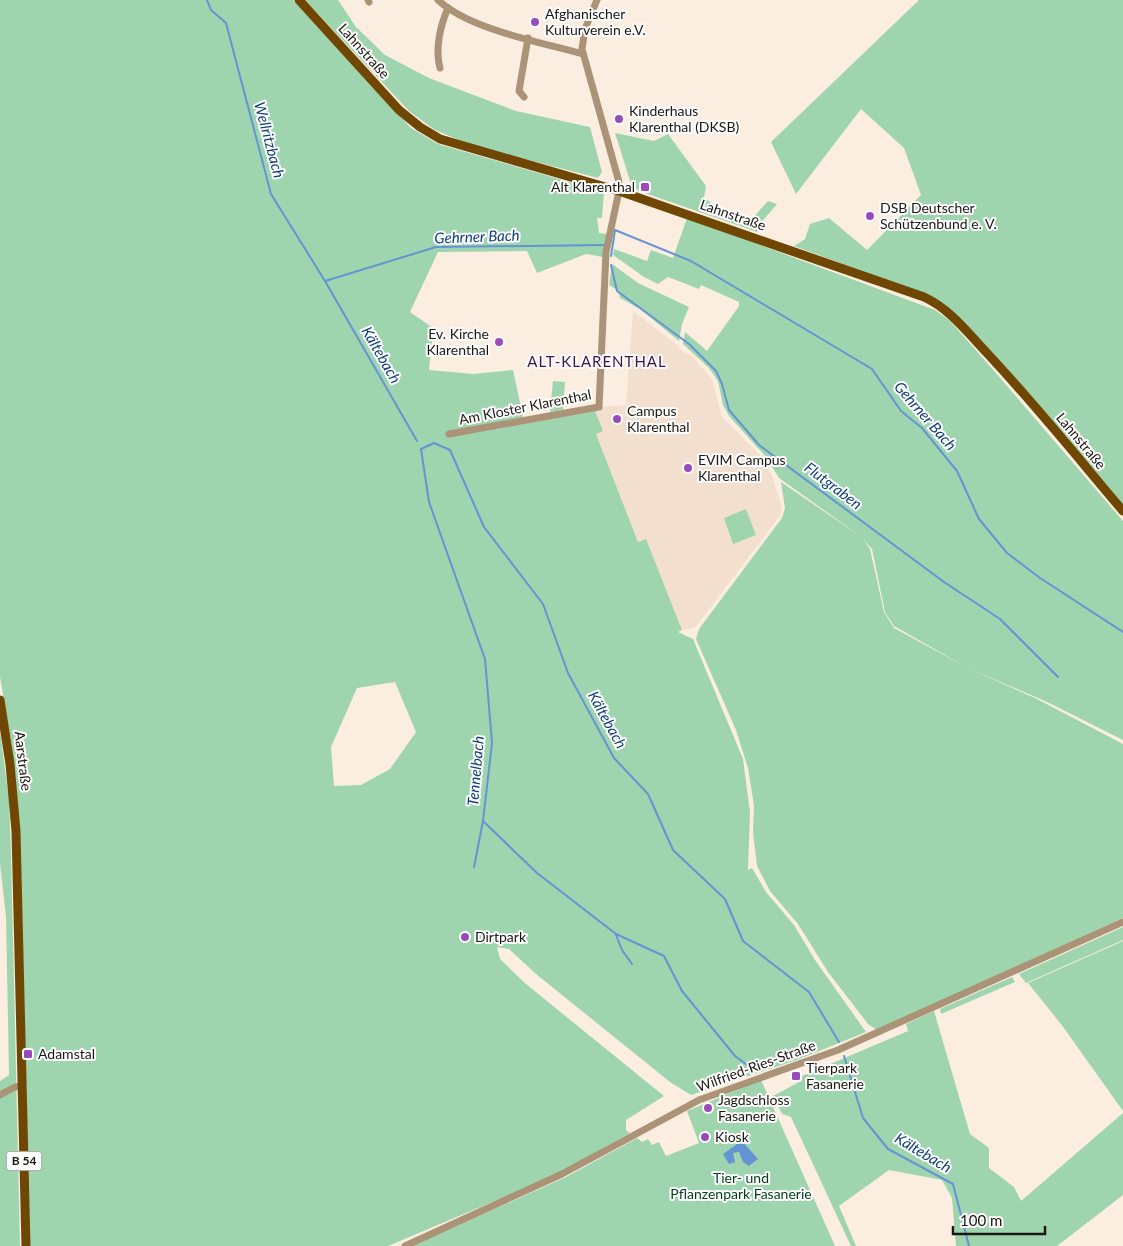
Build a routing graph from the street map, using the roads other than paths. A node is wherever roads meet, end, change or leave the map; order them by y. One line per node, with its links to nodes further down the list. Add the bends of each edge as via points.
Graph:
1 (299, 0): 9 (main road, Lahnstraße, via 399,110 427,132 454,144)
2 (438, 0): 4 (street)
3 (597, 0): 6 (street, via 585,29)
4 (448, 8): 5 (street, via 476,23); 7 (street, via 437,57)
5 (528, 38): 6 (street); 8 (street, via 519,91)
6 (583, 54): 9 (street, via 615,164)
7 (440, 68)
8 (524, 97)
9 (619, 190): 10 (street, Am Kloster Klarenthal, via 606,252 599,408); 11 (main road, Lahnstraße, via 938,304 1004,372)
10 (449, 434)
11 (1123, 511)
12 (0, 700): 14 (main road, Aarstraße / B 54, via 16,831)
13 (1123, 922): 17 (street, Wilfried-Ries-Straße, via 838,1050 698,1100 562,1174)
14 (22, 1086): 15 (street); 16 (main road, Aarstraße / B 54)
15 (0, 1095)
16 (26, 1246)
17 (405, 1246)

